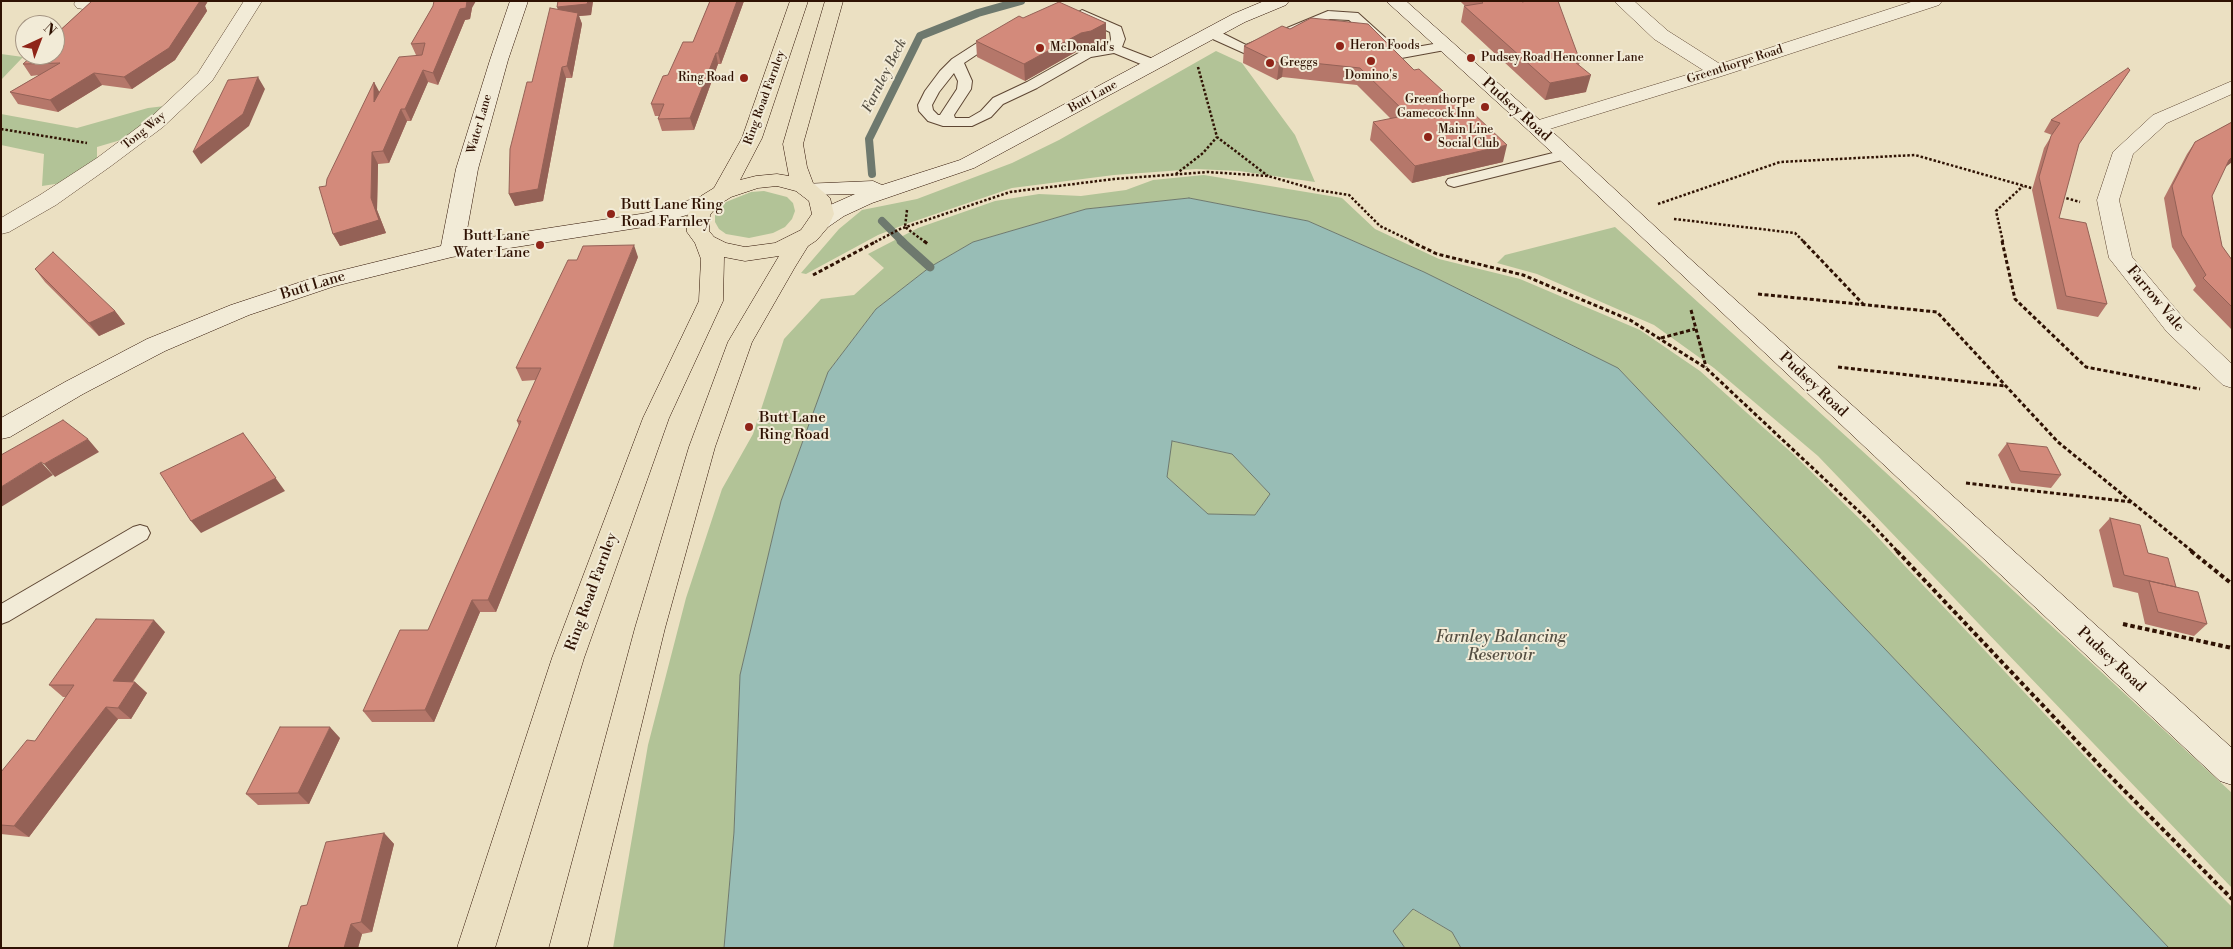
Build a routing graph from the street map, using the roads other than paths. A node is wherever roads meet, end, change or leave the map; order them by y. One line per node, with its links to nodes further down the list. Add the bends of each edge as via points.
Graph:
1 (253, 1): 26 (street, Tong Way, via 205,77 156,123 48,200)
2 (519, 1): 29 (street, Water Lane, via 467,169)
3 (799, 1): 24 (highway, Ring Road Farnley, via 752,138)
4 (834, 1): 23 (highway, via 793,144 796,167)
5 (1394, 1): 13 (street, Pudsey Road)
6 (1623, 1): 16 (street, via 1661,35)
7 (1933, 1): 16 (street, Greenthorpe Road)
8 (1273, 2): 11 (street, Butt Lane)
9 (1068, 11): 12 (lane, via 1116,30)
10 (1009, 29): 14 (lane)
11 (1211, 33): 13 (lane, via 1246,50 1328,15 1352,16 1396,55); 15 (street, Butt Lane)
12 (1116, 44): 15 (lane); 18 (lane, via 1088,54 998,101 980,119)
13 (1445, 46): 19 (street, Pudsey Road)
14 (957, 62): 18 (lane, via 966,81 947,115); 18 (lane, via 932,91 925,105 933,118)
15 (1153, 64): 22 (street, Butt Lane, via 967,164)
16 (1718, 71): 19 (street, Greenthorpe Road)
17 (2232, 87): 30 (street, Farrow Vale, via 2160,119 2124,152 2108,200 2121,258 2176,326)
18 (948, 123)
19 (1536, 127): 20 (street, Pudsey Road)
20 (1565, 155): 21 (lane); 34 (street, Pudsey Road)
21 (1454, 182)
22 (902, 185): 23 (street, Butt Lane); 27 (street, Butt Lane, via 836,211)
23 (806, 188): 24 (highway, via 777,180 756,182); 27 (highway, via 819,198 823,214)
24 (716, 196): 25 (street, Butt Lane); 28 (highway, Ring Road Farnley, via 699,214 697,221)
25 (650, 219): 28 (street, Butt Lane); 29 (street, Butt Lane)
26 (1, 227)
27 (810, 231): 28 (highway, via 779,249 745,254 719,249); 36 (highway, via 740,342 702,447 650,628)
28 (702, 237): 35 (highway, Ring Road Farnley, via 713,259 710,301 656,418 568,658)
29 (452, 250): 31 (street, Butt Lane, via 327,281 240,310 156,345)
30 (2232, 379)
31 (1, 430)
32 (140, 533): 33 (lane)
33 (1, 616)
34 (2232, 770)
35 (476, 948)
36 (568, 948)

